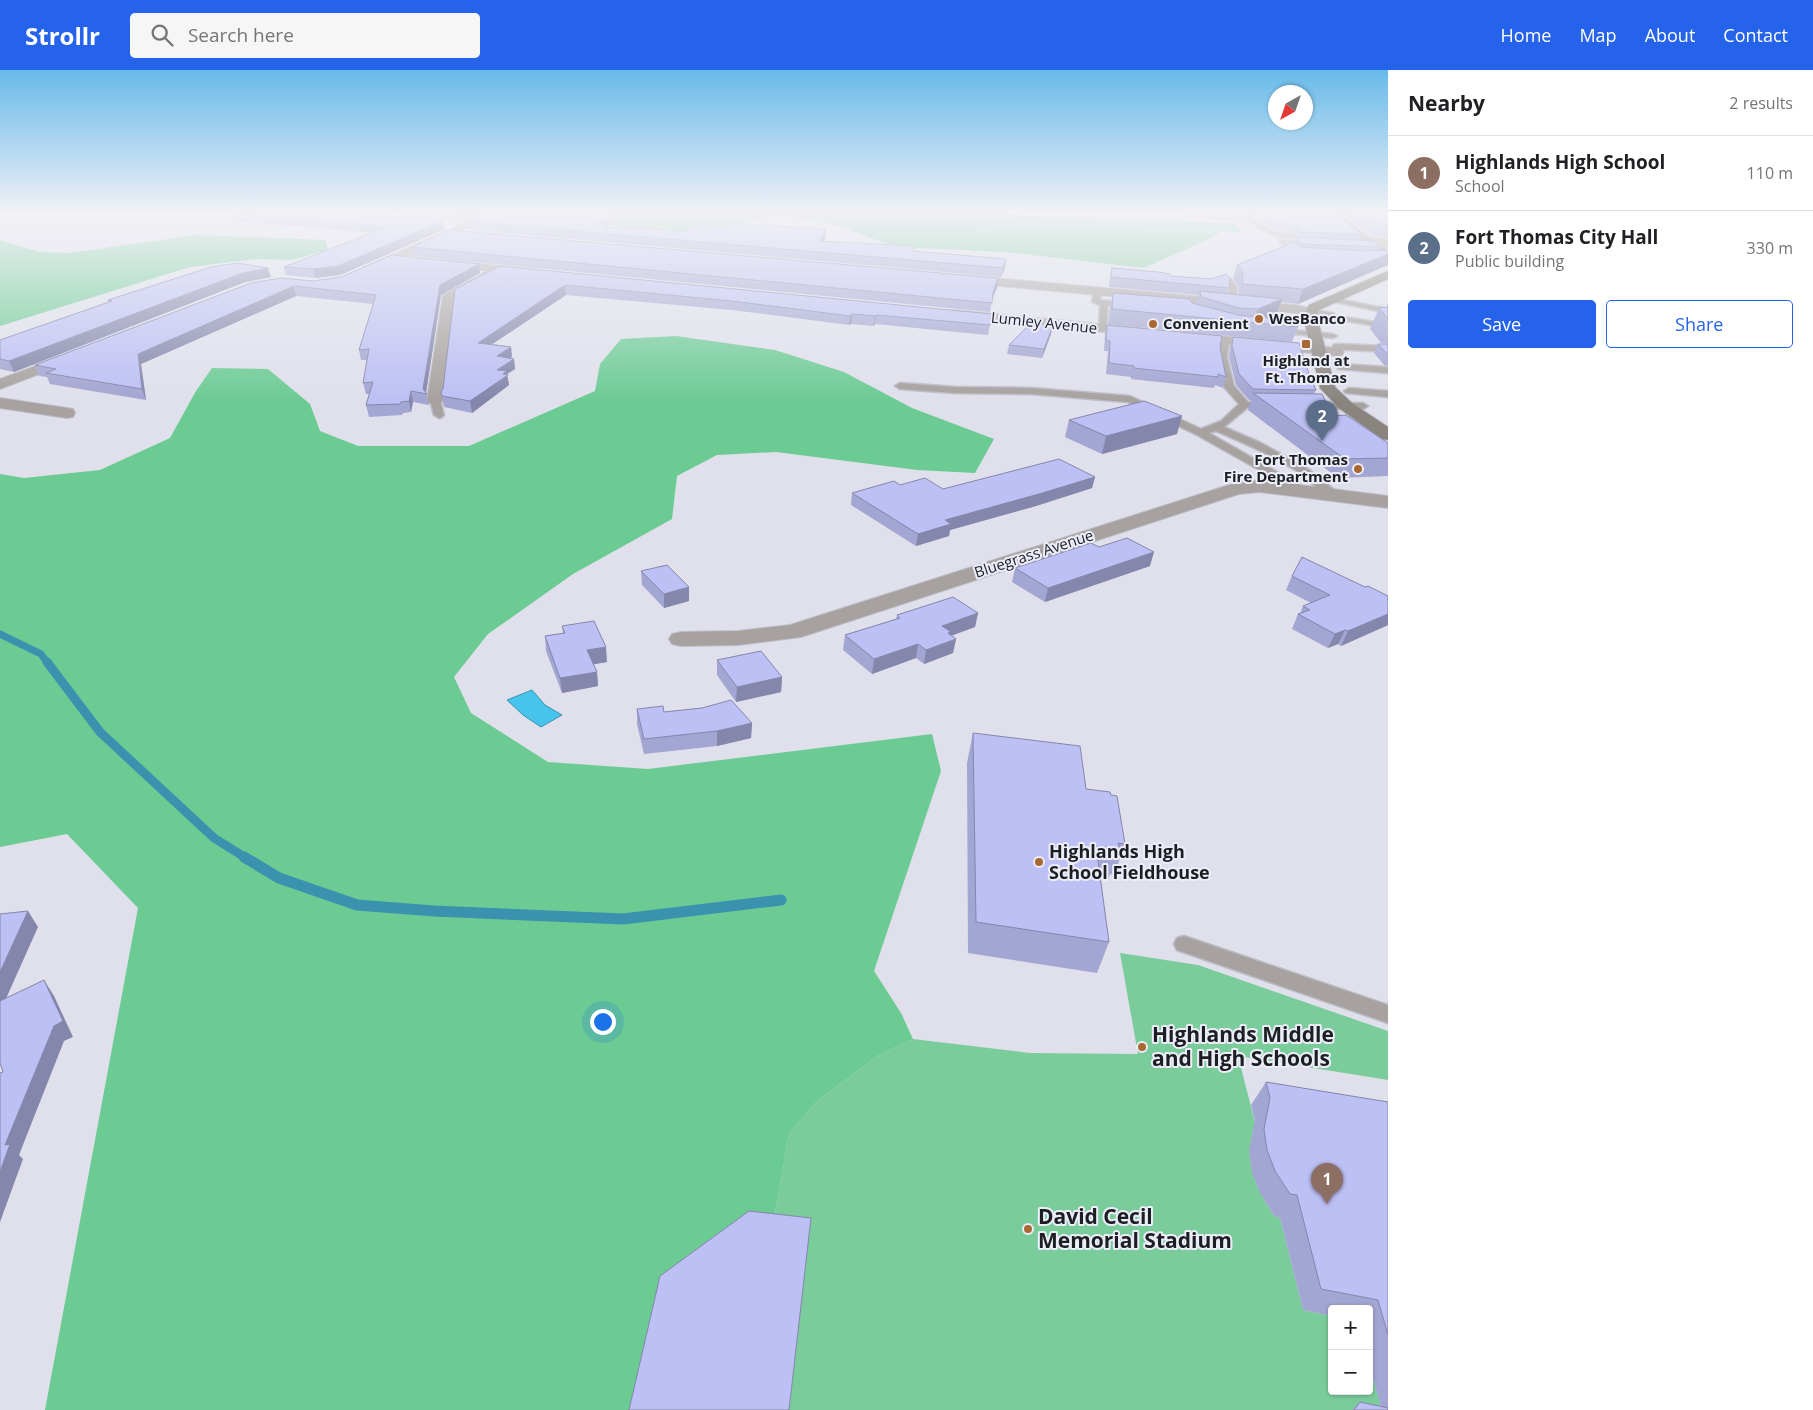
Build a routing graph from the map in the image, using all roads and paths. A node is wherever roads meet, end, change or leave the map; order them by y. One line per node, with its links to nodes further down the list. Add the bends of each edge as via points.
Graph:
1 (358, 275): 4 (street)
2 (489, 275): 34 (street, via 449,295)
3 (1388, 275): 9 (main road)
4 (353, 277)
5 (946, 278): 8 (street, via 1011,289)
6 (1228, 281): 11 (lane, via 1233,286)
7 (1388, 285): 12 (main road)
8 (1097, 291): 10 (lane, via 1096,302); 11 (street, via 1189,304)
9 (1333, 299): 12 (lane); 15 (main road)
10 (1104, 302): 13 (lane); 19 (lane)
11 (1232, 303): 15 (street)
12 (1349, 303): 14 (lane); 17 (main road)
13 (1138, 306)
14 (1388, 311)
15 (1311, 312): 17 (street); 22 (main road)
16 (942, 313): 19 (street, Lumley Avenue, via 1005,314)
17 (1329, 316): 18 (lane); 29 (main road)
18 (1388, 326)
19 (1102, 328): 21 (street, Lumley Avenue)
20 (1270, 330): 22 (lane)
21 (1153, 333)
22 (1314, 334): 25 (main road); 29 (lane)
23 (1171, 335): 24 (street)
24 (1226, 341): 25 (street); 36 (lane, via 1223,357 1229,387)
25 (1318, 350): 29 (street); 39 (main road, via 1328,388)
26 (1388, 350): 29 (lane)
27 (82, 352): 31 (street)
28 (1388, 358): 29 (lane)
29 (1342, 363): 30 (lane); 33 (lane); 40 (main road)
30 (1388, 370)
31 (0, 384)
32 (900, 386): 45 (lane, via 1130,399)
33 (1388, 394)
34 (435, 400): 42 (lane)
35 (0, 403): 41 (street)
36 (1245, 405): 37 (lane); 44 (lane)
37 (1281, 405)
38 (1298, 406): 39 (lane)
39 (1346, 406): 40 (lane); 46 (main road)
40 (1363, 406): 43 (main road)
41 (67, 413)
42 (439, 415)
43 (1388, 422)
44 (1216, 427): 45 (lane); 48 (lane, via 1304,471)
45 (1201, 433): 47 (lane)
46 (1388, 435)
47 (1306, 492): 48 (street, Bluegrass Avenue); 50 (street, Bluegrass Avenue, via 1258,486 1236,489 793,632 738,638)
48 (1334, 495): 49 (street, Bluegrass Avenue)
49 (1388, 502)
50 (681, 639)
51 (1184, 944): 52 (lane)
52 (1388, 1014)

